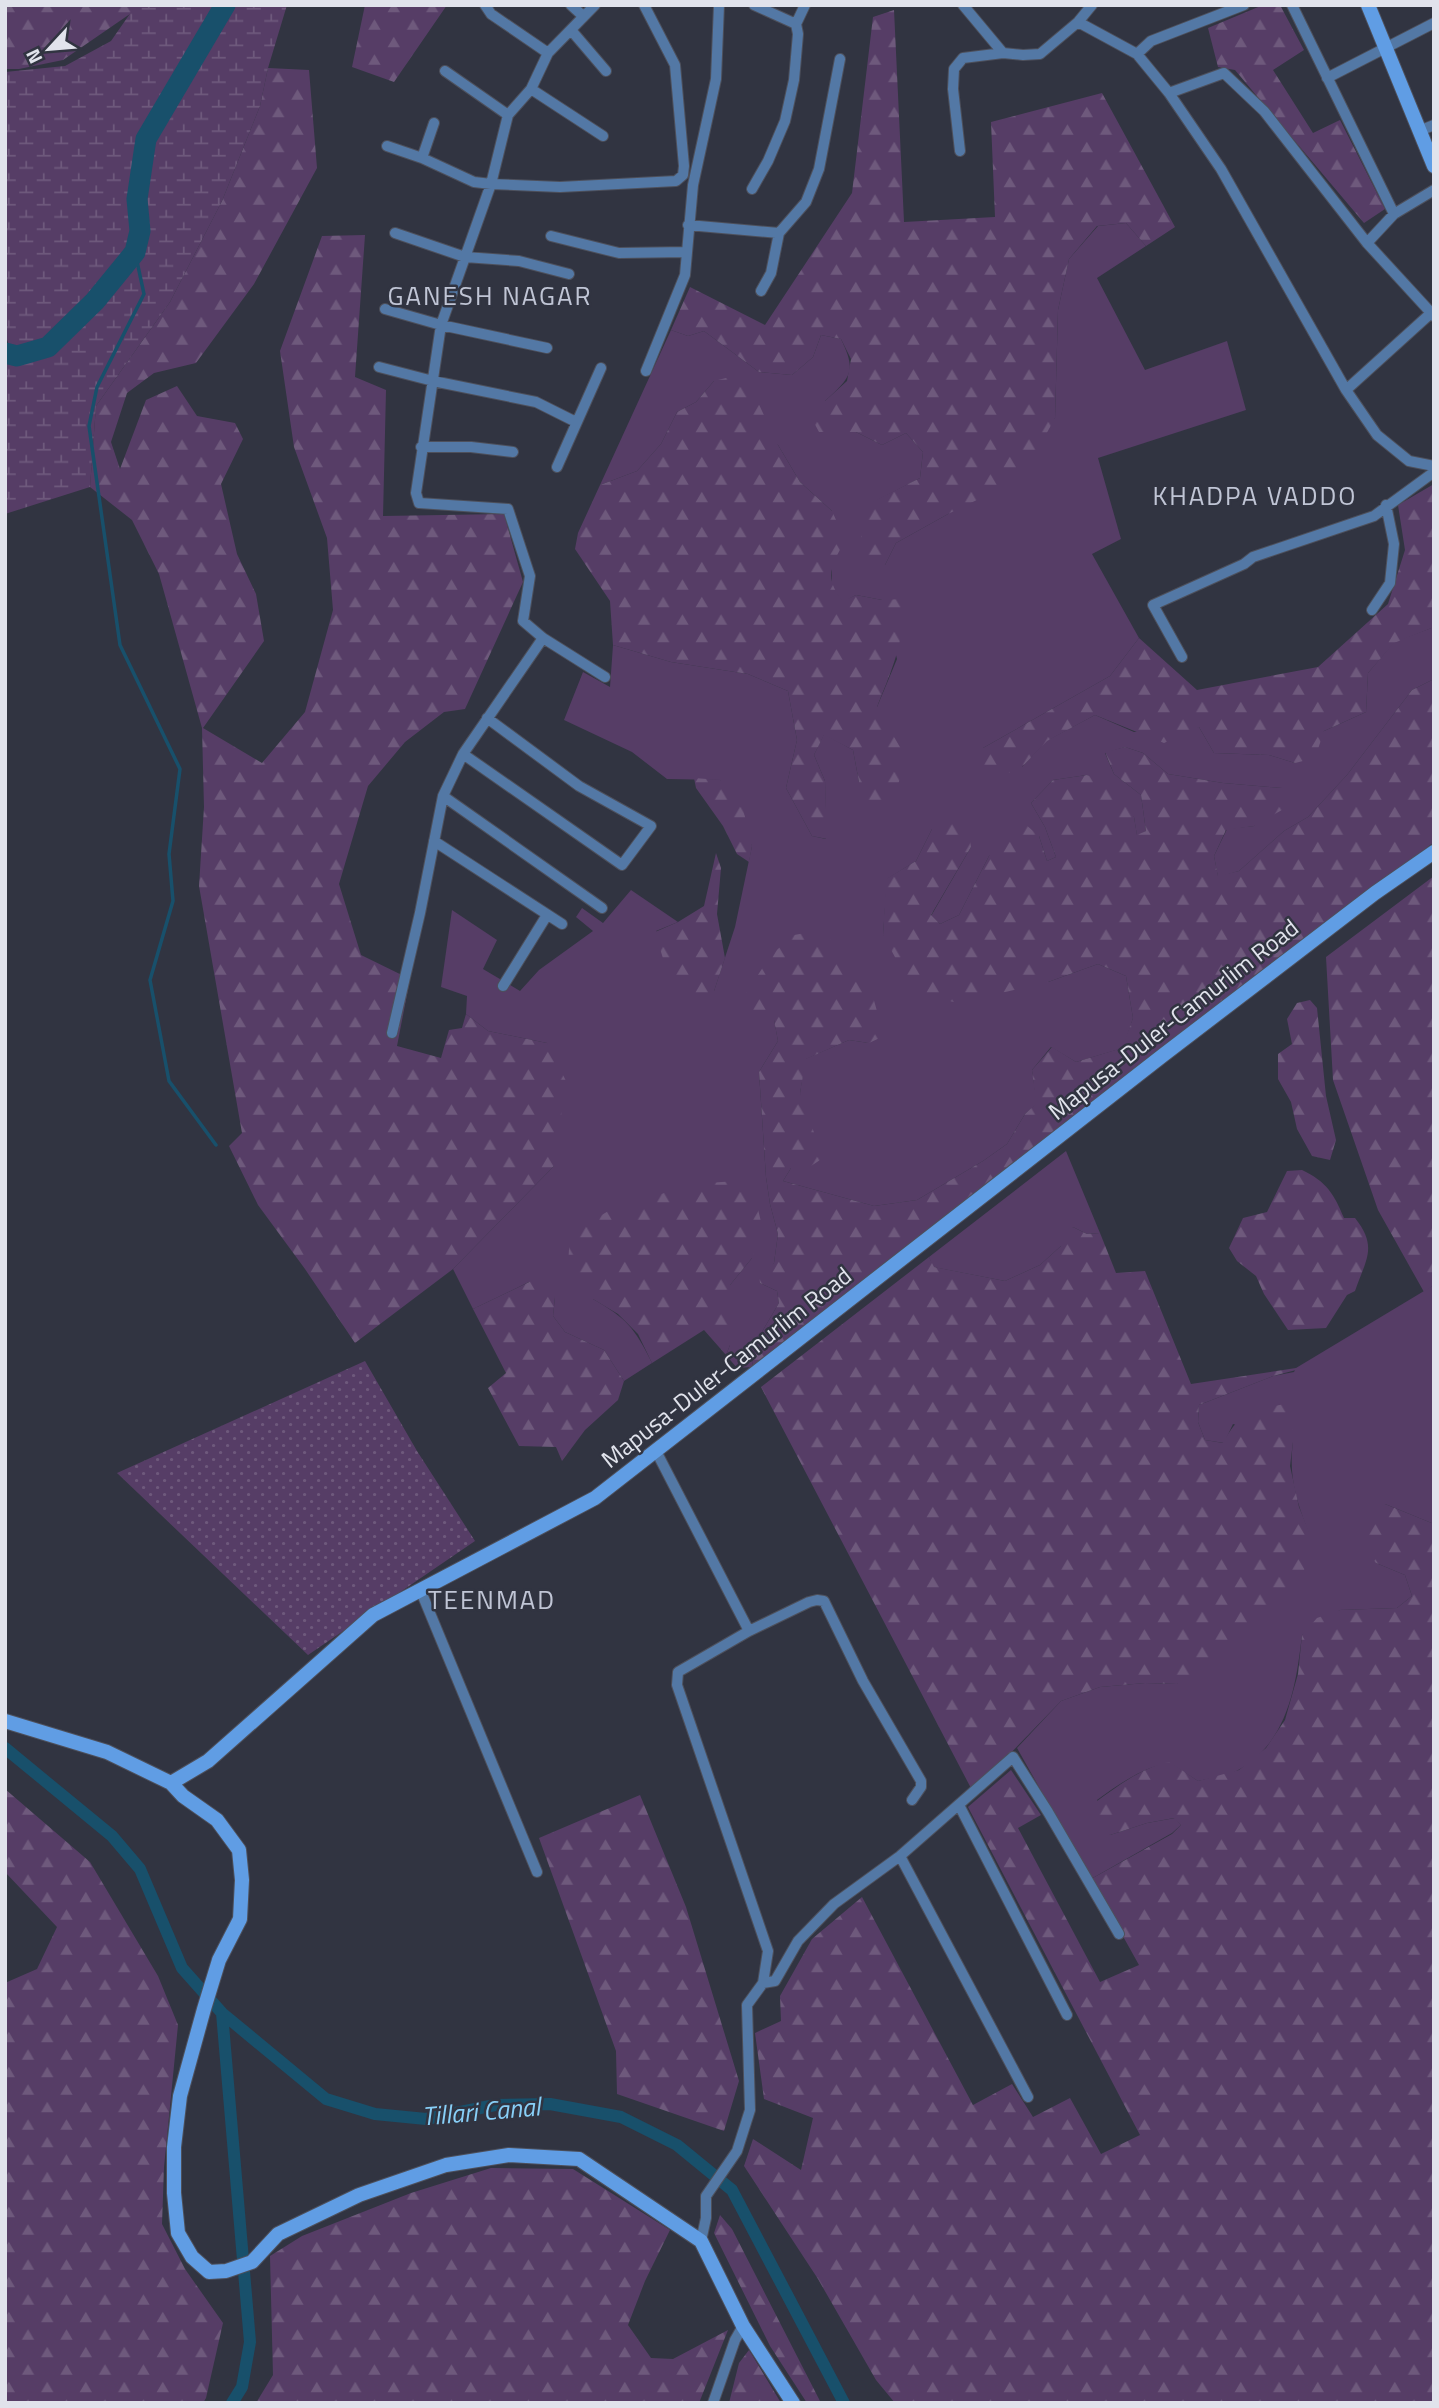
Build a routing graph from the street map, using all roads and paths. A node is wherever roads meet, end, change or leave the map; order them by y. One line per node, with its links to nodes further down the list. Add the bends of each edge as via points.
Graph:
1 (485, 5): 19 (street, via 491,14)
2 (571, 5): 13 (street)
3 (595, 5): 13 (street)
4 (644, 5): 37 (street, via 675,65 683,175 676,181 559,187)
5 (719, 5): 41 (street, via 716,79)
6 (754, 5): 16 (street)
7 (805, 5): 16 (street)
8 (963, 5): 20 (street)
9 (1093, 5): 14 (street)
10 (1244, 5): 21 (street, via 1151,41)
11 (1292, 5): 25 (street)
12 (1368, 5): 18 (street)
13 (583, 16): 17 (street)
14 (1078, 22): 20 (street, via 1040,54); 21 (street)
15 (1434, 23): 18 (street)
16 (796, 24): 38 (street, via 794,80 785,121)
17 (571, 30): 19 (street); 24 (street)
18 (1385, 47): 25 (street); 31 (street)
19 (548, 53): 26 (street)
20 (1003, 53): 34 (street, via 963,58 954,69)
21 (1136, 54): 27 (street)
22 (840, 60): 43 (street, via 819,169 806,202)
23 (445, 71): 28 (street)
24 (606, 72)
25 (1327, 78): 40 (street)
26 (531, 89): 28 (street); 32 (street)
27 (1169, 93): 45 (street, via 1224,73 1264,111); 58 (street, via 1221,169)
28 (508, 115): 37 (street)
29 (433, 122): 35 (street)
30 (1434, 125): 31 (street)
31 (1419, 131): 36 (street)
32 (603, 136)
33 (387, 146): 35 (street)
34 (960, 151)
35 (422, 158): 37 (street, via 474,182)
36 (1434, 166)
37 (491, 184): 47 (street)
38 (752, 189)
39 (1434, 190): 40 (street)
40 (1394, 214): 45 (street)
41 (688, 225): 43 (street); 46 (street)
42 (395, 233): 47 (street)
43 (779, 233): 49 (street, via 771,273)
44 (551, 236): 46 (street, via 619,253)
45 (1367, 243): 51 (street)
46 (686, 252): 56 (street, via 685,275)
47 (465, 257): 48 (street, via 519,261); 52 (street)
48 (569, 274)
49 (761, 291)
50 (385, 309): 52 (street)
51 (1432, 315): 58 (street)
52 (441, 325): 53 (street); 57 (street)
53 (547, 348)
54 (379, 367): 57 (street)
55 (601, 368): 59 (street)
56 (646, 371)
57 (433, 381): 59 (street, via 536,402); 60 (street)
58 (1346, 390): 62 (street, via 1377,435 1409,461)
59 (576, 422): 63 (street)
60 (421, 447): 61 (street); 67 (street, via 419,503 508,509 530,576 523,621)
61 (513, 452)
62 (1434, 466)
63 (557, 467)
64 (1434, 472): 65 (street)
65 (1386, 505): 66 (street, via 1394,544 1390,583); 68 (street, via 1374,516 1253,557 1153,605)
66 (1372, 610)
67 (543, 638): 69 (street); 70 (street)
68 (1182, 657)
69 (605, 677)
70 (487, 718): 71 (street); 71 (street, via 579,786 651,826 622,865)
71 (463, 754): 72 (street)
72 (443, 796): 73 (street); 75 (street)
73 (434, 841): 76 (street); 79 (street)
74 (1434, 852): 80 (street, Mapusa-Duler-Camurlim Road, via 1162,1056)
75 (602, 908)
76 (547, 915): 77 (street); 78 (street)
77 (562, 924)
78 (503, 986)
79 (392, 1033)
80 (656, 1451): 81 (street, Mapusa-Duler-Camurlim Road, via 596,1498); 82 (street)
81 (420, 1589): 84 (street, Mapusa-Duler-Camurlim Road, via 373,1615 208,1761); 88 (street)
82 (749, 1631): 85 (street, via 809,1602 824,1601 920,1782); 90 (street, via 678,1672 677,1685 768,1951)
83 (5, 1721): 84 (street, via 107,1752)
84 (171, 1783): 93 (street, via 217,1821 239,1850 242,1880 240,1919 219,1960 204,2009 180,2096 174,2147 178,2234 192,2257 209,2272 244,2265 278,2234 359,2195 446,2165 509,2155 579,2159)
85 (912, 1800)
86 (959, 1805): 87 (street); 89 (street, via 1013,1757); 91 (street)
87 (900, 1857): 90 (street, via 834,1904 797,1941 775,1981); 92 (street)
88 (537, 1872)
89 (1119, 1934)
90 (764, 1983): 93 (street, via 747,2005 750,2110 737,2151 706,2196)
91 (1067, 2015)
92 (1028, 2097)
93 (701, 2241): 94 (street)
94 (743, 2326): 95 (street); 96 (street)
95 (713, 2403)
96 (793, 2403)

